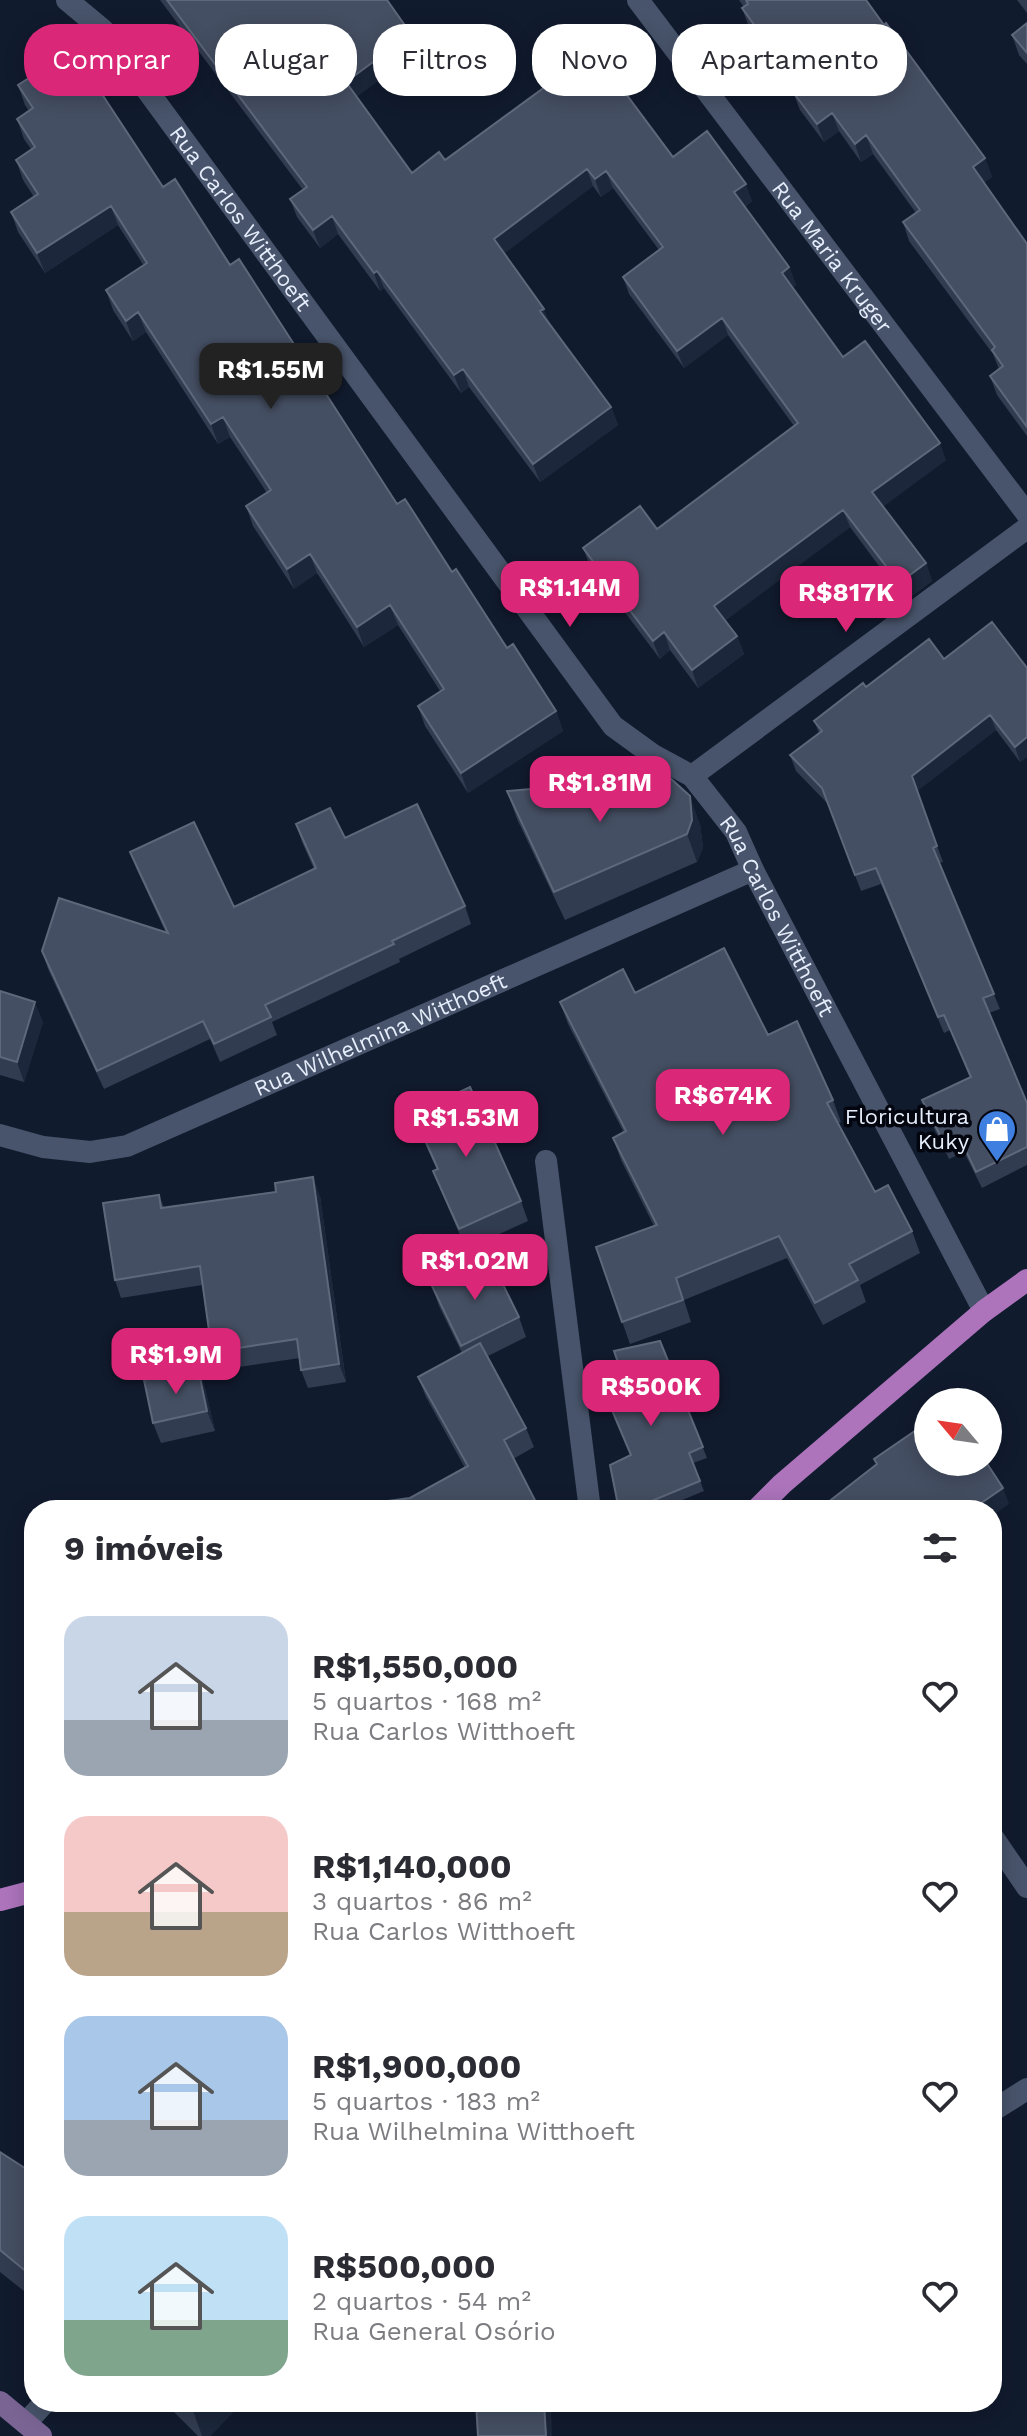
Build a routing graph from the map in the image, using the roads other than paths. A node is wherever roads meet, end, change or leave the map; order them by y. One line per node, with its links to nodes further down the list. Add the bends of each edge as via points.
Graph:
1 (67, 0): 5 (street, Rua Carlos Witthoeft, via 103,30 613,726)
2 (638, 0): 3 (street, Rua Maria Kruger)
3 (1027, 514)
4 (1027, 528): 5 (street)
5 (692, 776): 6 (street, Rua Carlos Witthoeft, via 736,832)
6 (753, 870): 7 (street, Rua Wilhelmina Witthoeft, via 127,1146 90,1152); 10 (street, Rua Carlos Witthoeft)
7 (0, 1135)
8 (546, 1161): 11 (street)
9 (1027, 1280): 10 (main road)
10 (984, 1311): 12 (main road)
11 (589, 1500)
12 (766, 1500)
13 (1002, 1851): 14 (street)
14 (1027, 1887)
15 (24, 1894): 16 (main road)
16 (0, 1900)
17 (1027, 2089): 18 (street)
18 (1002, 2105)
19 (0, 2402): 20 (main road)
20 (33, 2430)

